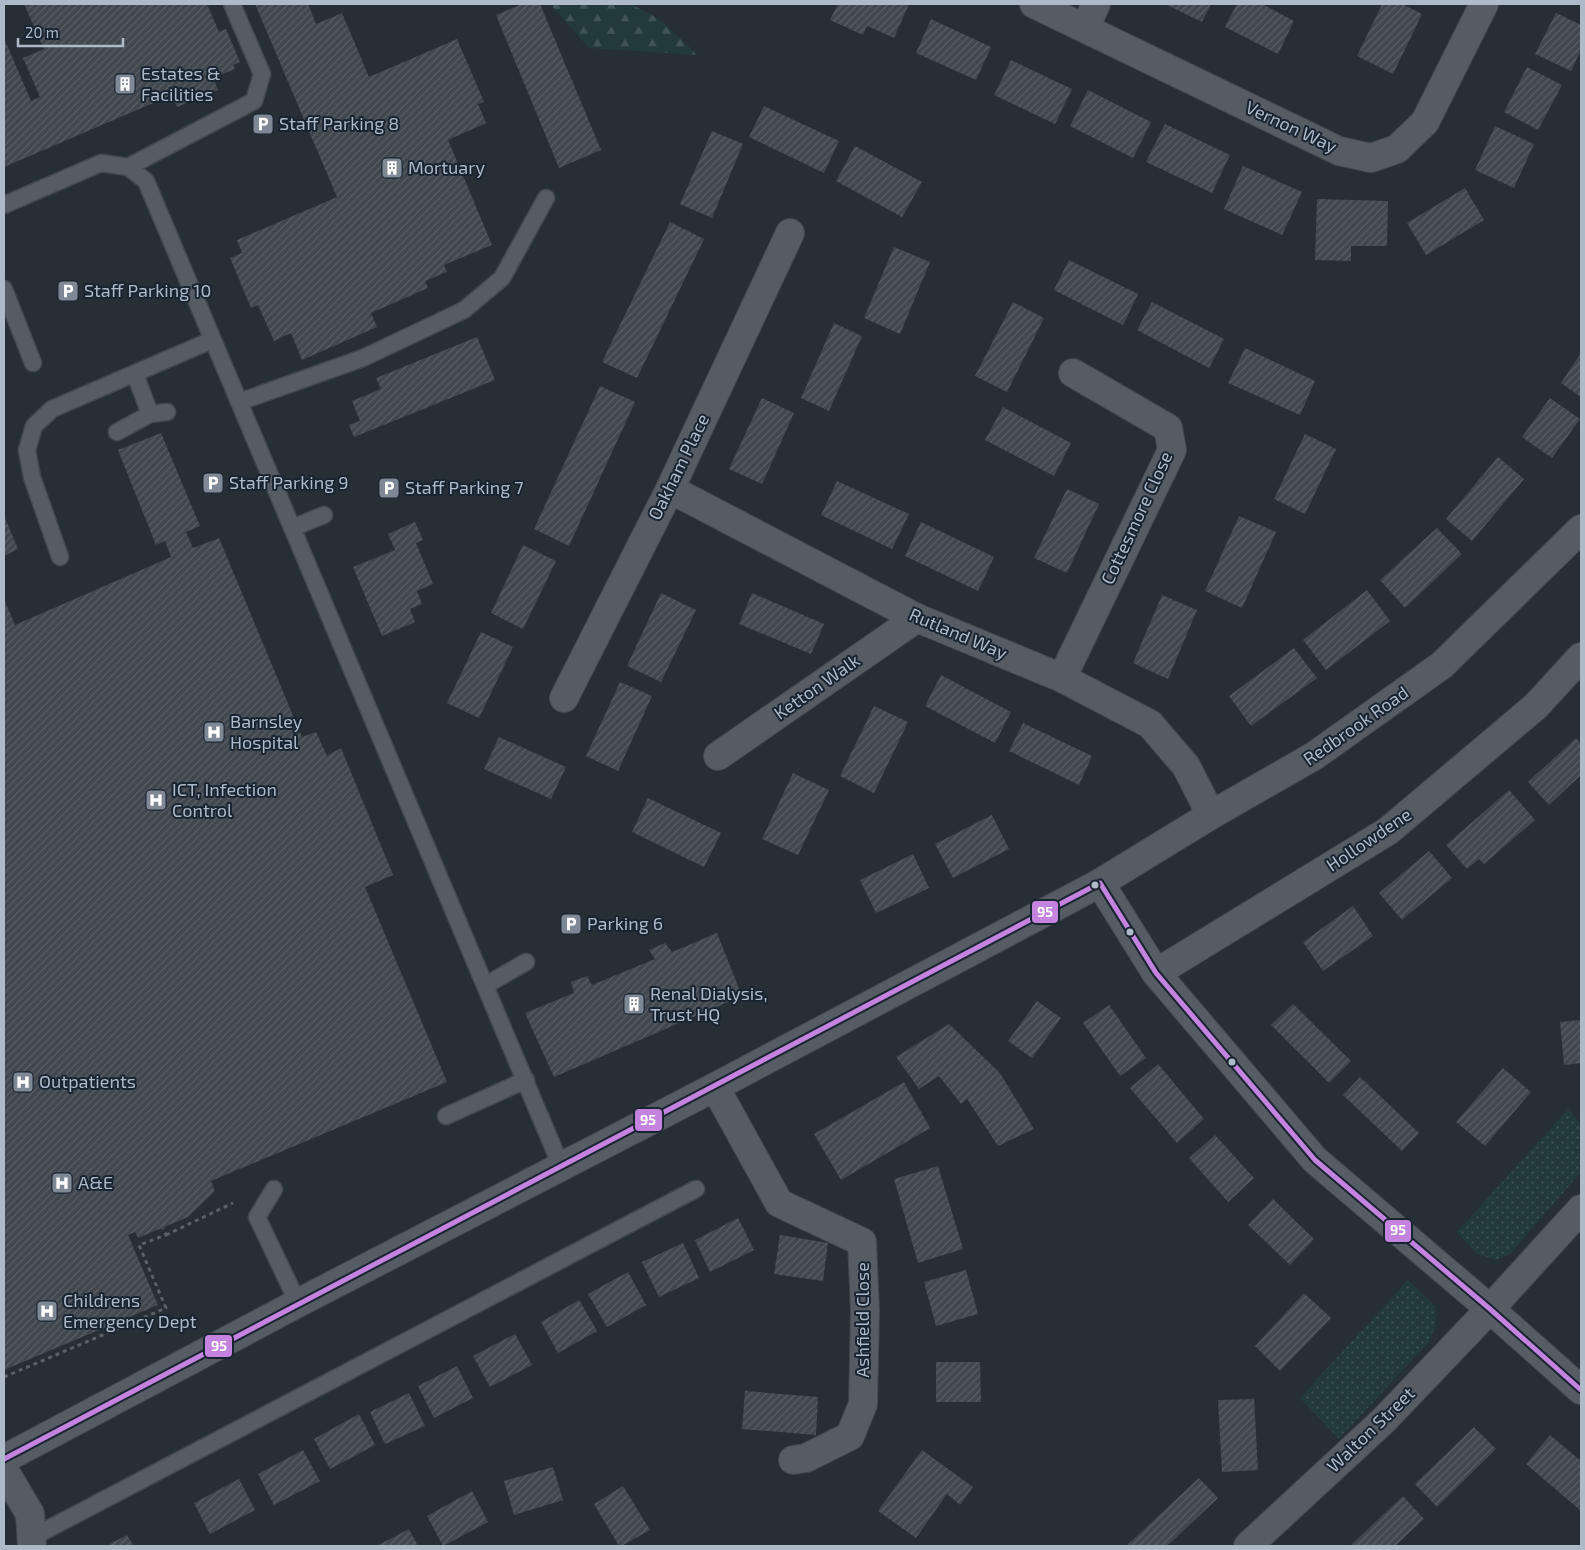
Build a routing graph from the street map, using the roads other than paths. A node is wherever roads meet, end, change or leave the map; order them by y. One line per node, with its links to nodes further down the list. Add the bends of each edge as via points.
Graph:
1 (232, 4): 6 (lane, via 262,74 254,101)
2 (1034, 4): 5 (street, Vernon Way)
3 (1096, 4): 5 (street)
4 (1484, 4): 5 (street, Vernon Way, via 1425,122 1397,149 1371,158 1339,150)
5 (1085, 28)
6 (128, 167): 8 (lane, via 101,163); 11 (lane, via 146,181)
7 (546, 198): 15 (lane, via 502,278 464,310 363,358)
8 (4, 205)
9 (790, 233): 17 (street, Oakham Place)
10 (4, 289): 12 (lane)
11 (212, 340): 14 (lane); 15 (lane)
12 (33, 363)
13 (1073, 373): 24 (street, Cottesmore Close, via 1168,428 1172,450)
14 (135, 374): 16 (lane, via 159,413); 21 (lane, via 52,409 34,426 27,450 30,468)
15 (239, 402): 19 (lane)
16 (117, 432)
17 (670, 489): 22 (street, Rutland Way); 25 (street, Oakham Place)
18 (324, 515): 19 (lane)
19 (292, 528): 31 (lane)
20 (1581, 529): 27 (street, Redbrook Road, via 1442,665 1314,756)
21 (60, 557)
22 (917, 618): 24 (street, Rutland Way); 26 (street, Ketton Walk)
23 (1581, 657): 30 (street, Hollowdene, via 1536,706 1388,832)
24 (1062, 678): 27 (street, Rutland Way, via 1150,724 1186,766)
25 (564, 698)
26 (718, 756)
27 (1212, 815): 28 (street, Redbrook Road)
28 (1100, 883): 30 (street); 33 (street, Redbrook Road)
29 (526, 962): 31 (lane)
30 (1156, 973): 40 (street, via 1315,1160)
31 (486, 985): 32 (lane)
32 (526, 1080): 34 (lane); 35 (lane)
33 (715, 1087): 35 (street, Redbrook Road); 43 (street, Ashfield Close, via 779,1203 862,1242 865,1310 863,1404 850,1436 806,1458)
34 (446, 1116)
35 (561, 1166): 39 (street, Redbrook Road)
36 (274, 1189): 39 (lane, via 257,1217)
37 (696, 1189): 45 (lane)
38 (1581, 1209): 40 (street, Walton Street)
39 (298, 1303): 42 (street, Redbrook Road)
40 (1490, 1309): 41 (street); 46 (street, Walton Street, via 1384,1420)
41 (1581, 1390)
42 (4, 1459)
43 (793, 1460)
44 (4, 1470): 45 (street, via 30,1514)
45 (32, 1542)
46 (1248, 1546)

